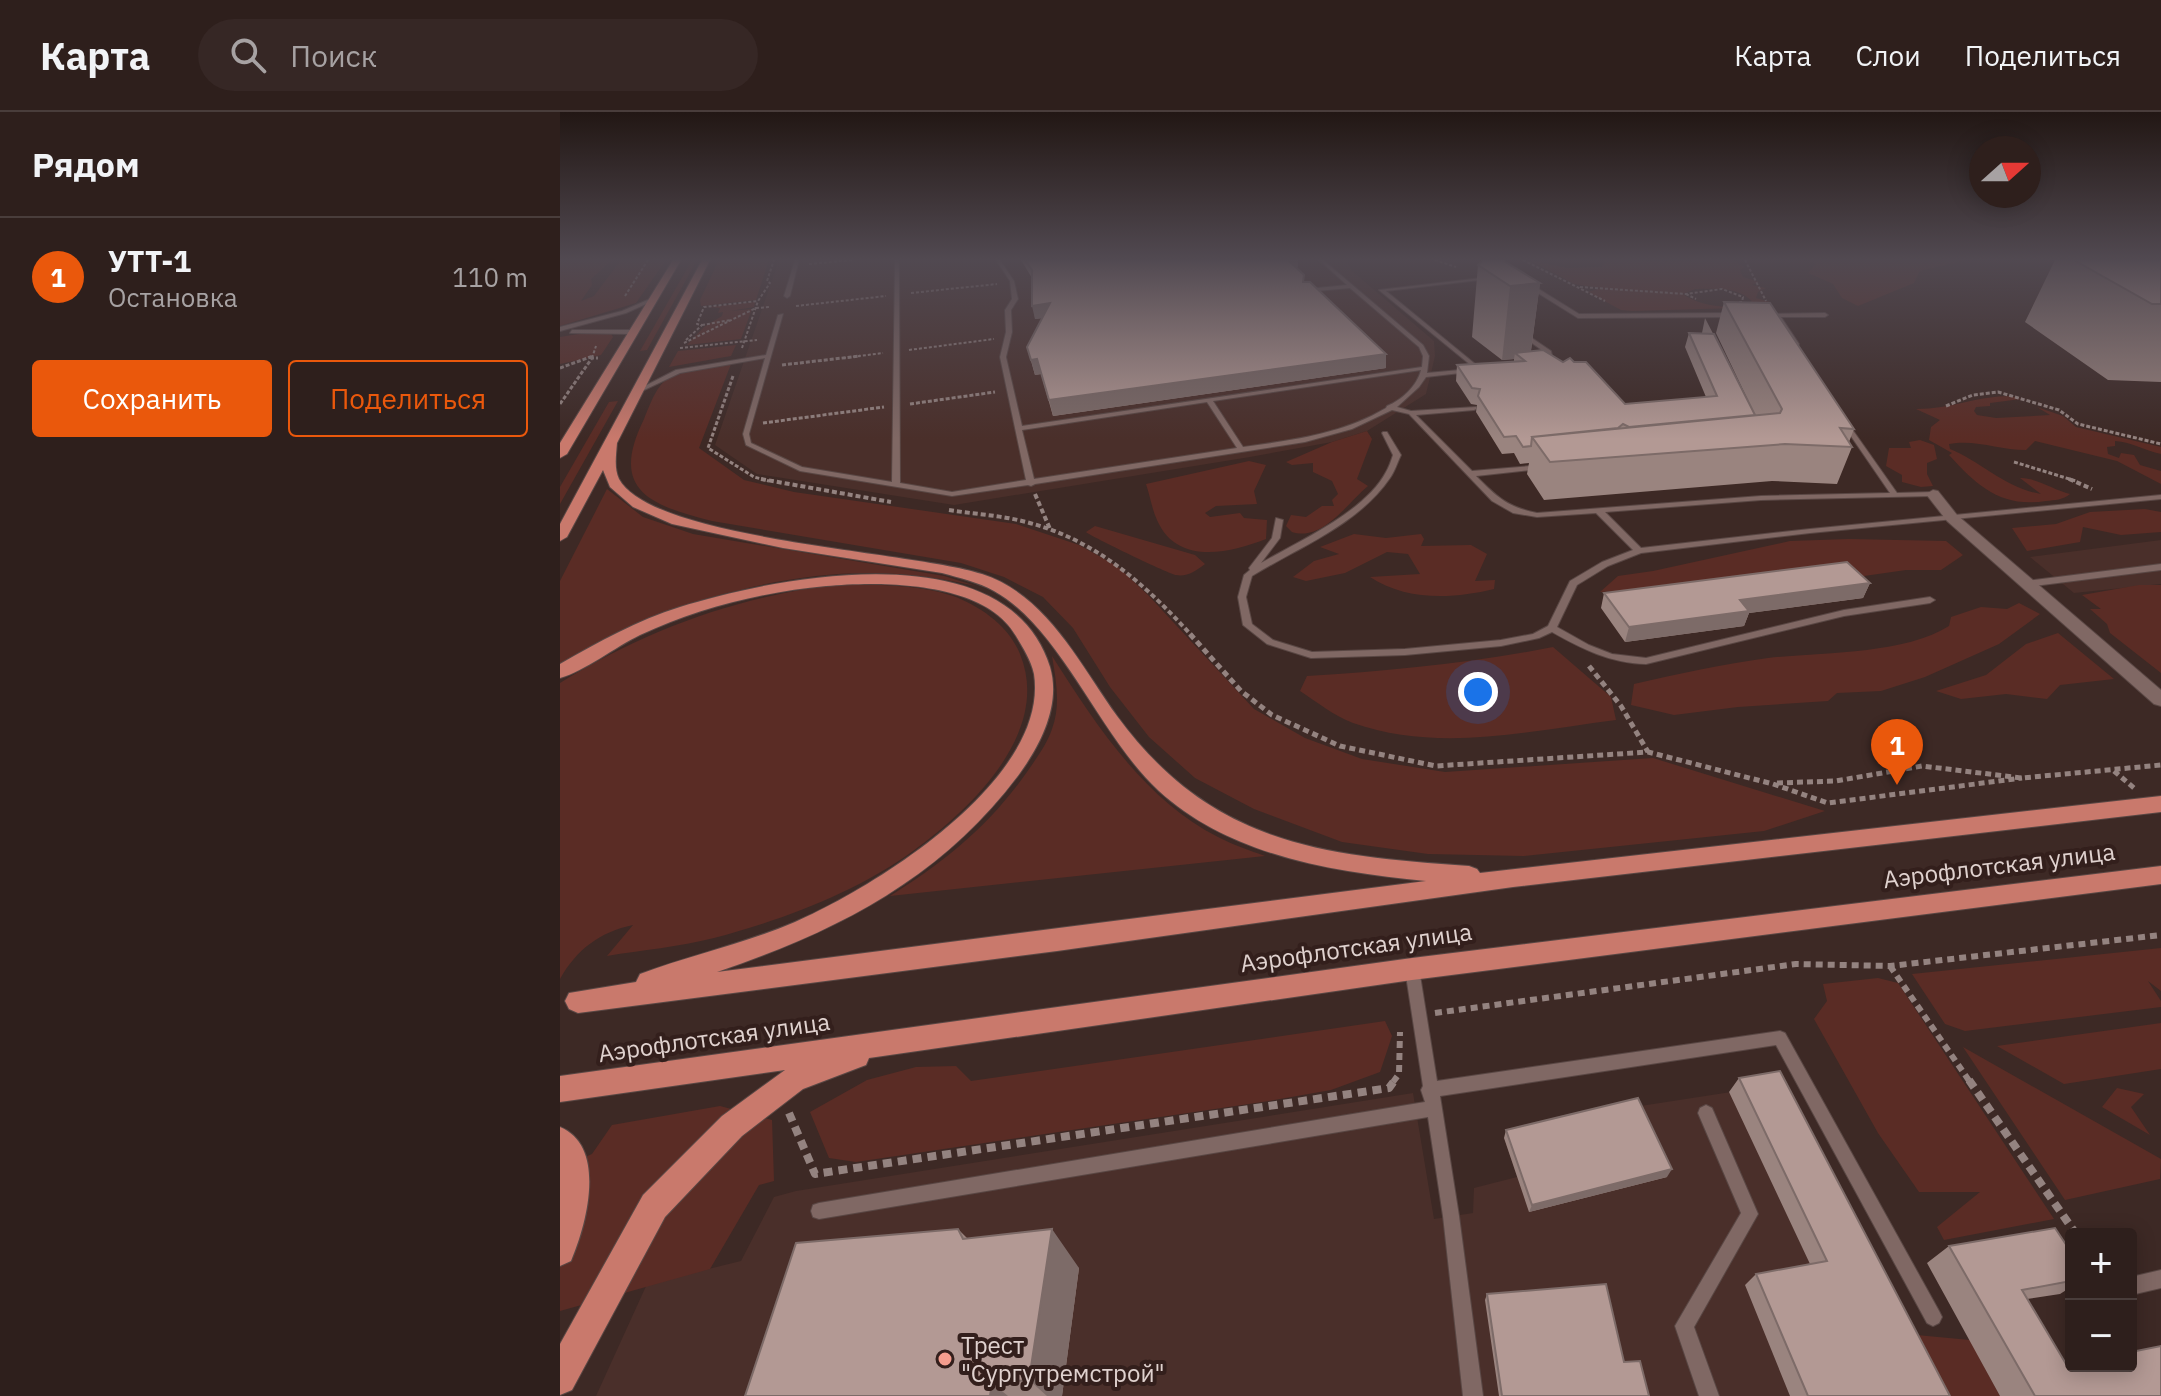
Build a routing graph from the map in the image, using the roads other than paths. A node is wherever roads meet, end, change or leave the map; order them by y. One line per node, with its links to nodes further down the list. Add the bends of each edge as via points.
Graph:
1 (599, 320): 15 (lane)
2 (640, 320): 16 (main road)
3 (676, 320): 25 (main road)
4 (780, 320): 18 (lane)
5 (897, 320): 40 (lane)
6 (1008, 320): 31 (lane, via 1003,357)
7 (1391, 320): 24 (lane, via 1421,346 1426,356)
8 (1418, 320): 23 (lane)
9 (1758, 320): 13 (lane)
10 (1780, 320): 13 (lane)
11 (1705, 324): 12 (lane)
12 (1731, 324)
13 (1785, 325): 17 (lane)
14 (1516, 329): 19 (lane, via 1549,352)
15 (560, 332): 16 (lane)
16 (633, 332): 36 (main road)
17 (1799, 349)
18 (769, 356): 25 (lane, via 678,371); 40 (lane, via 746,434 748,444 800,469)
19 (1551, 359): 20 (lane); 21 (lane)
20 (1536, 361)
21 (1557, 366)
22 (1492, 367): 23 (lane)
23 (1478, 369): 24 (lane)
24 (1423, 372): 26 (lane); 27 (lane, via 1419,385)
25 (640, 390): 33 (main road)
26 (1208, 399): 31 (lane); 34 (lane)
27 (1389, 407): 30 (lane); 34 (lane, via 1339,432)
28 (1474, 408): 30 (lane)
29 (1836, 409): 43 (lane)
30 (1411, 413): 39 (lane)
31 (1019, 428): 41 (lane)
32 (1385, 433): 51 (lane, via 1397,455 1395,465 1370,496 1338,522)
33 (611, 443): 48 (main road); 59 (main road, via 608,463 615,484 664,518 938,568 976,577 1012,594 1040,618 1136,753 1189,804 1230,829 1290,850 1394,870)
34 (1242, 451): 41 (lane)
35 (1527, 453): 38 (lane)
36 (560, 454)
37 (1549, 466): 38 (lane)
38 (1535, 467): 39 (lane)
39 (1469, 474): 45 (lane, via 1516,511)
40 (896, 484): 41 (lane, via 952,494)
41 (1031, 484)
42 (1933, 494): 43 (lane); 46 (street)
43 (1895, 495): 45 (lane, via 1761,498)
44 (2161, 497): 46 (lane)
45 (1599, 511): 49 (lane)
46 (1952, 518): 49 (lane); 52 (street)
47 (1279, 520): 51 (lane, via 1276,538)
48 (560, 537)
49 (1639, 551): 54 (lane, via 1573,583)
50 (2161, 567): 52 (lane)
51 (1248, 575): 54 (lane, via 1242,597 1248,625 1270,642 1311,655 1501,643)
52 (2027, 584): 56 (street)
53 (1930, 600): 54 (lane, via 1844,613 1646,661 1622,662)
54 (1552, 628)
55 (560, 672): 61 (main road, via 634,632 709,603 791,584 869,578 947,587 1003,611 1032,645 1044,678 1041,711 1018,762 980,813 934,854 881,889 802,928 699,967)
56 (2161, 700)
57 (2161, 804): 59 (main road, Аэрофлотская улица)
58 (2161, 875): 60 (main road, Аэрофлотская улица)
59 (1513, 878): 61 (main road, Аэрофлотская улица)
60 (1412, 969): 62 (main road, Аэрофлотская улица); 64 (lane)
61 (569, 1002)
62 (945, 1033): 63 (main road, Аэрофлотская улица); 73 (main road, via 842,1060 793,1080 732,1126 654,1206)
63 (560, 1089)
64 (1429, 1090): 65 (lane); 72 (lane, via 1780,1038)
65 (1432, 1109): 68 (lane); 74 (lane)
66 (1706, 1113): 75 (lane, via 1750,1214 1684,1326)
67 (560, 1142): 69 (main road, via 577,1183)
68 (819, 1211)
69 (560, 1250)
70 (2161, 1279): 71 (lane)
71 (2137, 1285)
72 (1933, 1317)
73 (560, 1378)
74 (1473, 1396)
75 (1709, 1396)

